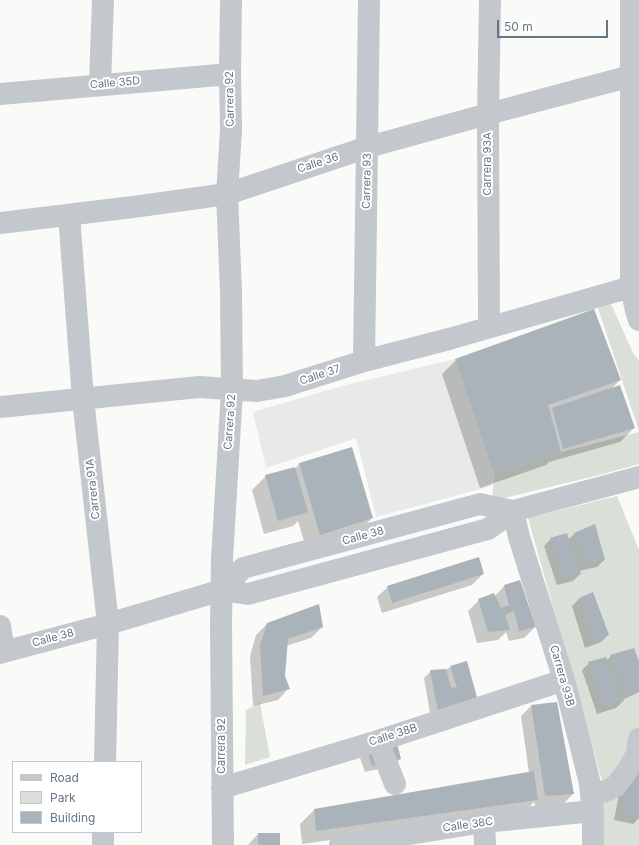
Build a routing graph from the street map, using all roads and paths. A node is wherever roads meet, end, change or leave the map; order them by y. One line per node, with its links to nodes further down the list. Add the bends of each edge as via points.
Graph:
1 (103, 0): 8 (street)
2 (231, 0): 6 (street, Carrera 92)
3 (369, 0): 11 (street, Carrera 93)
4 (490, 0): 10 (street, Carrera 93A)
5 (631, 0): 7 (street)
6 (230, 74): 8 (street, Calle 35D); 12 (street, Carrera 92, via 231,130)
7 (635, 75): 10 (street, Calle 36); 15 (street)
8 (100, 84): 9 (street, Calle 35D)
9 (0, 94)
10 (488, 114): 11 (street, Calle 36); 17 (street, Carrera 93A)
11 (368, 147): 12 (street, Calle 36); 18 (street, Carrera 93)
12 (227, 194): 13 (street, Calle 36); 19 (street, Carrera 92)
13 (69, 215): 14 (street, Calle 36); 20 (street, Carrera 91A)
14 (0, 223)
15 (631, 287): 16 (street); 17 (street, Calle 37)
16 (639, 320)
17 (489, 327): 18 (street, Calle 37)
18 (364, 361): 19 (street, Calle 37, via 285,386 257,391)
19 (232, 390): 20 (street, Calle 37, via 199,387); 24 (street, Carrera 92)
20 (83, 399): 21 (street, Calle 37); 25 (street, Carrera 91A)
21 (0, 407)
22 (639, 479): 23 (street, Calle 38)
23 (513, 511): 24 (street, Calle 38, via 480,504 250,566 243,568); 28 (street, Carrera 93B)
24 (222, 590): 25 (street, Calle 38); 33 (street, Carrera 92)
25 (108, 624): 27 (street, Calle 38); 31 (street, Carrera 91A)
26 (0, 626): 27 (street)
27 (2, 652)
28 (564, 680): 30 (street, Calle 38B); 34 (street, Carrera 93B)
29 (639, 740): 34 (street, Calle 38C, via 637,754 616,786)
30 (378, 741): 32 (street); 33 (street, Calle 38B)
31 (105, 761)
32 (395, 784)
33 (222, 788): 39 (street, Carrera 92)
34 (592, 803): 35 (street, Calle 38C); 41 (street, Carrera 93B)
35 (484, 822): 37 (street, Calle 38C); 40 (street)
36 (103, 833): 38 (street)
37 (342, 844)
38 (103, 845)
39 (223, 845)
40 (485, 845)
41 (593, 845)

